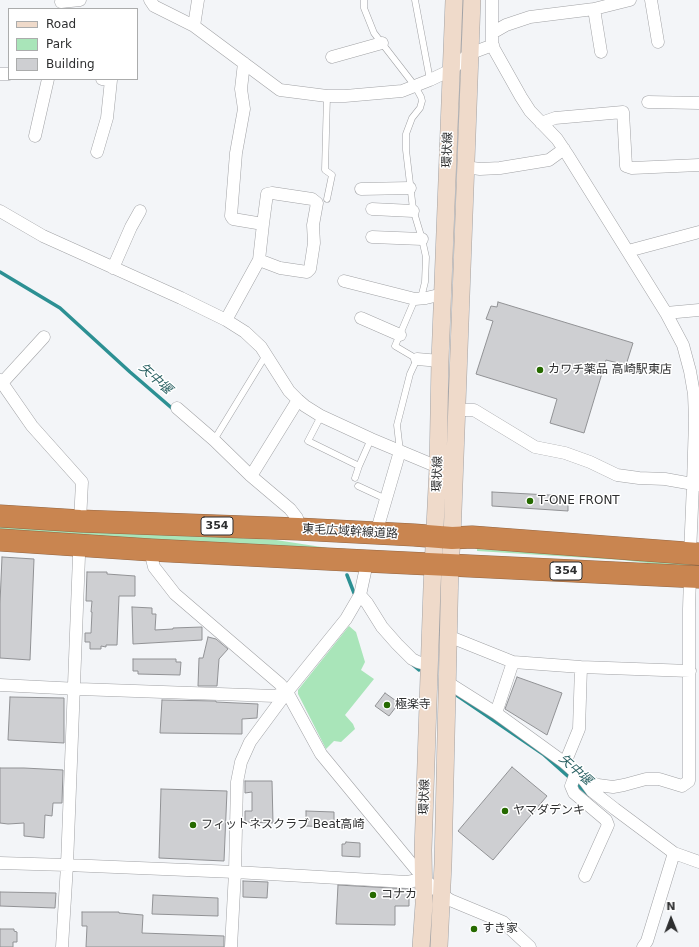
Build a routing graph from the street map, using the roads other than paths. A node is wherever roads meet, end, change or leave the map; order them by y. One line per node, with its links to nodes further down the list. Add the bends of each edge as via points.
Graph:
1 (80, 0): 11 (street)
2 (150, 0): 13 (street, via 154,6)
3 (198, 0): 13 (street)
4 (364, 0): 16 (lane, via 364,8 374,33)
5 (415, 0): 25 (lane)
6 (454, 0): 22 (street, 環状線)
7 (472, 0): 19 (street, 環状線)
8 (492, 0): 14 (street)
9 (630, 0): 12 (street)
10 (651, 0): 15 (street)
11 (61, 2)
12 (594, 9): 14 (street, via 530,17); 18 (street)
13 (194, 26): 21 (street)
14 (492, 33): 17 (street)
15 (658, 42)
16 (382, 43): 20 (street); 26 (lane)
17 (493, 45): 19 (street); 30 (street, via 521,97)
18 (601, 52)
19 (469, 54): 22 (street); 35 (street, 環状線)
20 (332, 58)
21 (244, 63): 27 (street, via 280,90); 43 (street, via 241,89 244,110 236,153 231,216 234,219)
22 (451, 70): 25 (street); 51 (street, 環状線)
23 (48, 80): 31 (street)
24 (111, 80): 33 (street, via 107,118)
25 (430, 80): 26 (street)
26 (415, 86): 27 (street, via 402,91); 36 (lane, via 422,101 406,134)
27 (327, 96): 38 (lane, via 325,170 332,174)
28 (648, 102): 29 (street)
29 (699, 103)
30 (541, 123): 32 (street); 34 (street, via 555,118 623,112 626,166 632,168)
31 (35, 136)
32 (564, 149): 35 (street, via 549,160 500,168); 47 (street)
33 (97, 152)
34 (699, 165)
35 (465, 168): 65 (street, 環状線)
36 (410, 188): 37 (street); 40 (lane)
37 (361, 189)
38 (327, 198)
39 (372, 209): 40 (street)
40 (413, 210): 46 (lane)
41 (0, 211): 49 (street, via 43,236)
42 (140, 211): 49 (street)
43 (263, 224): 48 (street); 48 (street, via 268,194 312,199 317,203 312,225 314,243 310,269 307,272 280,268)
44 (699, 232): 47 (street)
45 (372, 237): 46 (street)
46 (422, 239): 52 (lane, via 426,257 425,282)
47 (628, 251): 54 (street)
48 (259, 260): 56 (street)
49 (114, 268): 56 (street)
50 (344, 281): 52 (street)
51 (443, 294): 52 (street); 61 (street, 環状線)
52 (418, 298): 57 (lane)
53 (699, 310): 54 (street)
54 (666, 313): 74 (street, via 683,345 690,371 694,394)
55 (361, 318): 57 (street)
56 (226, 320): 59 (street, via 245,332)
57 (400, 335): 60 (lane, via 395,346)
58 (44, 337): 62 (street)
59 (266, 355): 63 (street, via 289,391); 68 (lane)
60 (417, 359): 61 (street); 69 (lane, via 410,374 397,425)
61 (440, 361): 71 (street, 環状線)
62 (1, 381): 78 (street, via 32,426 82,482)
63 (298, 400): 66 (street); 72 (street)
64 (177, 408): 68 (street)
65 (456, 410): 74 (street, via 474,410 535,447 565,453 617,475); 81 (street, 環状線)
66 (321, 416): 67 (street); 70 (lane, via 308,441)
67 (371, 439): 69 (street); 70 (lane)
68 (214, 440): 72 (street)
69 (400, 451): 71 (street); 76 (street)
70 (359, 466): 73 (lane)
71 (438, 467): 81 (street, 環状線)
72 (251, 476): 79 (street, via 290,509 297,518)
73 (355, 478)
74 (696, 484): 85 (street)
75 (358, 486): 76 (lane)
76 (386, 499): 80 (street)
77 (0, 516): 78 (highway, 東毛広域幹線道路 / 354)
78 (80, 521): 79 (highway, 東毛広域幹線道路 / 354)
79 (298, 529): 80 (highway, 東毛広域幹線道路 / 354)
80 (378, 533): 81 (highway, 東毛広域幹線道路 / 354)
81 (443, 538): 85 (highway, 東毛広域幹線道路 / 354, via 472,537); 87 (street, 環状線)
82 (0, 540): 83 (highway, 354)
83 (78, 544): 84 (highway, 354); 98 (street)
84 (151, 550): 86 (highway, 354); 99 (street, via 154,568 175,594)
85 (694, 554)
86 (366, 561): 87 (highway, 354); 89 (street)
87 (442, 565): 88 (highway, 354); 91 (street, 環状線); 93 (street, 環状線)
88 (695, 577): 90 (street)
89 (360, 595): 93 (street, via 397,644 412,659); 99 (street, via 346,619)
90 (694, 609): 95 (street)
91 (448, 636): 92 (street); 96 (street, 環状線)
92 (513, 662): 94 (street); 100 (street)
93 (429, 665): 109 (street, 環状線)
94 (581, 667): 95 (street); 101 (street, via 579,729)
95 (690, 671): 102 (street, via 689,782 682,786 659,779 646,779 613,787)
96 (447, 682): 100 (street); 110 (street, 環状線)
97 (0, 685): 98 (street)
98 (73, 688): 99 (street, via 275,696); 106 (street)
99 (287, 692): 107 (street, via 250,742 241,762 237,782); 109 (street, via 321,754)
100 (496, 713): 101 (street)
101 (565, 763): 102 (street)
102 (576, 779): 103 (street); 108 (street, via 574,793 606,820 608,825)
103 (673, 856): 104 (street); 111 (street)
104 (699, 862)
105 (0, 863): 106 (street)
106 (67, 865): 107 (street); 112 (street)
107 (235, 872): 109 (street, via 407,882); 113 (street)
108 (585, 876)
109 (424, 879): 110 (street); 114 (street, 環状線)
110 (441, 894): 115 (street, 環状線); 116 (street, via 456,903 503,922)
111 (649, 945)
112 (62, 947)
113 (231, 947)
114 (421, 947)
115 (438, 947)
116 (530, 947)

